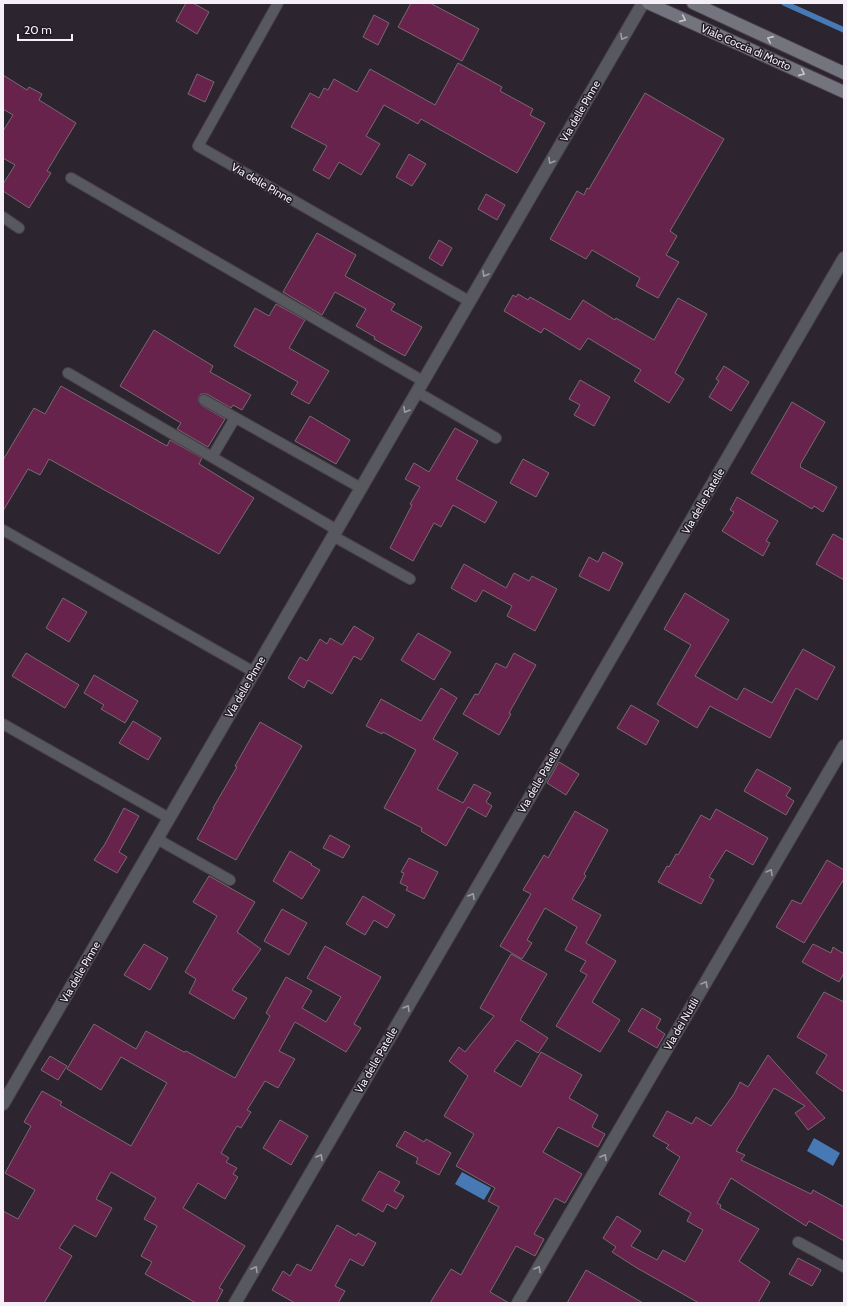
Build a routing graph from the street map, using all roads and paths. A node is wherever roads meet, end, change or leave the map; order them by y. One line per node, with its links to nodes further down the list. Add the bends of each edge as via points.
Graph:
1 (278, 3): 11 (lane, Via delle Pinne, via 198,146)
2 (642, 3): 11 (street, Via delle Pinne, one-way to 11)
3 (648, 3): 6 (street, Viale Coccia di Morto, one-way to 6)
4 (693, 3): 5 (street, Viale Coccia di Morto, one-way to 4)
5 (844, 72)
6 (844, 92)
7 (71, 178): 13 (lane)
8 (3, 217): 9 (lane)
9 (19, 228)
10 (844, 258): 31 (street, Via delle Patelle, one-way to 10)
11 (469, 301): 13 (street, Via delle Pinne)
12 (68, 373): 17 (lane)
13 (420, 387): 16 (lane); 18 (street, Via delle Pinne, one-way to 18)
14 (204, 400): 15 (lane)
15 (235, 418): 17 (lane); 18 (lane)
16 (496, 438)
17 (212, 457): 20 (lane)
18 (361, 488): 20 (street, Via delle Pinne)
19 (3, 530): 22 (lane)
20 (335, 533): 21 (lane); 22 (street, Via delle Pinne)
21 (410, 579)
22 (254, 672): 25 (street, Via delle Pinne)
23 (3, 724): 25 (lane)
24 (844, 746): 32 (street, Via dei Nutili, one-way to 24)
25 (169, 818): 26 (street, Via delle Pinne)
26 (157, 839): 27 (lane); 28 (street, Via delle Pinne)
27 (230, 880)
28 (3, 1104)
29 (798, 1242): 30 (lane)
30 (844, 1268)
31 (235, 1303)
32 (518, 1303)

